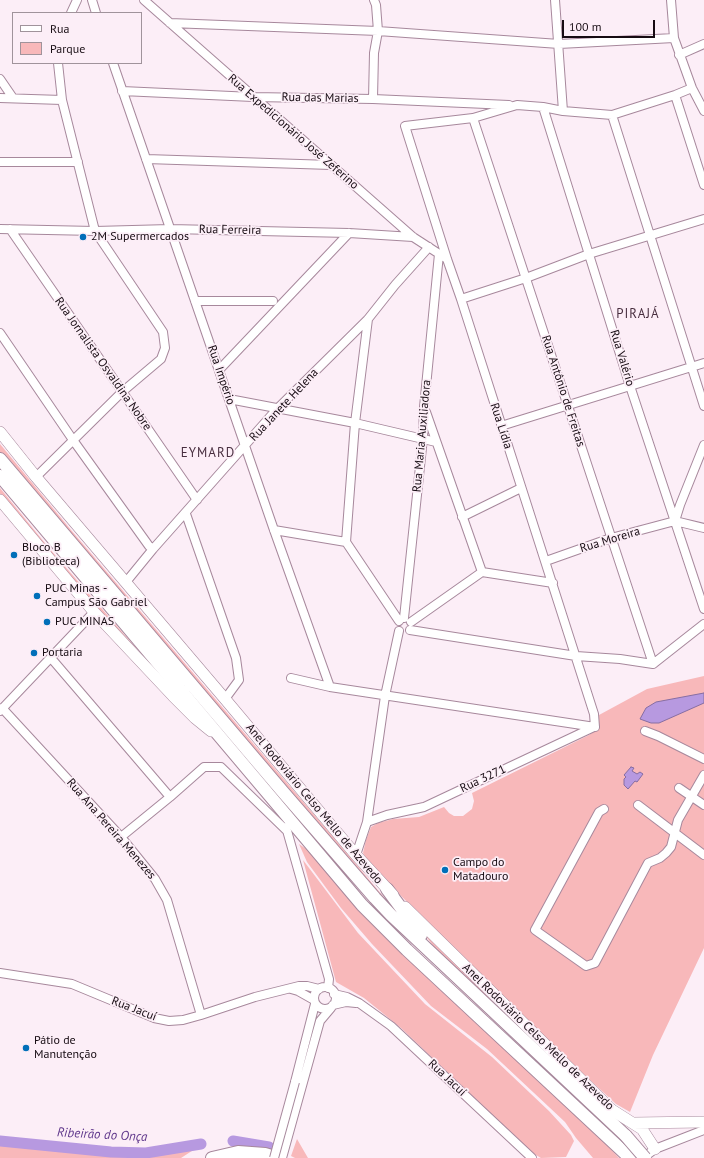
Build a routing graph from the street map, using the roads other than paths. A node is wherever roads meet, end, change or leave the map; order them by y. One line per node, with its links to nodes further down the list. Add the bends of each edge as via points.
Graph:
1 (77, 0): 7 (street)
2 (92, 0): 8 (street)
3 (144, 0): 9 (street, Rua Expedicionário José Zeferino)
4 (374, 0): 10 (street)
5 (555, 0): 12 (street)
6 (671, 0): 11 (street)
7 (71, 12)
8 (96, 12)
9 (170, 23): 10 (street); 21 (street, Rua Expedicionário José Zeferino)
10 (378, 31): 12 (street); 24 (street, via 374,54)
11 (674, 38): 12 (street); 14 (street)
12 (559, 44): 28 (street)
13 (704, 44): 14 (street)
14 (679, 55): 18 (street)
15 (58, 64): 25 (street)
16 (113, 64): 19 (street, Rua Império)
17 (0, 79): 23 (street)
18 (692, 88): 20 (street); 29 (street)
19 (122, 91): 21 (street, Rua das Marias); 32 (street, Rua Império)
20 (675, 95): 30 (street); 36 (street)
21 (253, 97): 24 (street, Rua das Marias); 35 (street, Rua Expedicionário José Zeferino)
22 (0, 98): 23 (street)
23 (13, 98): 25 (street)
24 (373, 98): 26 (street, Rua das Marias)
25 (62, 100): 34 (street)
26 (517, 105): 27 (street, Rua das Marias); 31 (street)
27 (543, 107): 28 (street, Rua das Marias); 47 (street, Rua Valério)
28 (562, 111): 30 (street, Rua das Marias)
29 (704, 111)
30 (612, 115): 43 (street)
31 (473, 118): 48 (street, Rua Lídia, via 405,126); 49 (street, Rua Antônio de Freitas)
32 (146, 159): 35 (street); 40 (street, Rua Império)
33 (0, 162): 34 (street)
34 (78, 162): 41 (street)
35 (331, 165): 44 (street, Rua Expedicionário José Zeferino)
36 (704, 185)
37 (704, 219): 43 (street)
38 (0, 229): 39 (street, Rua Ferreira)
39 (10, 229): 41 (street, Rua Ferreira); 59 (street, Rua Jornalista Osvaldina Nobre)
40 (170, 229): 41 (street, Rua Ferreira); 42 (street, Rua Ferreira); 51 (street, Rua Império)
41 (95, 231): 59 (street, via 163,332 165,348 161,359)
42 (349, 233): 44 (street, Rua Ferreira); 57 (street)
43 (650, 236): 47 (street); 56 (street)
44 (413, 237): 45 (street, Rua Expedicionário José Zeferino)
45 (429, 247): 46 (street, Rua Expedicionário José Zeferino); 53 (street, Rua Janete Helena)
46 (439, 254): 48 (street, Rua Expedicionário José Zeferino); 63 (street, Rua Maria Auxiliadora)
47 (589, 254): 49 (street); 58 (street, Rua Valério)
48 (447, 259): 50 (street, Rua Lídia)
49 (526, 278): 50 (street); 61 (street, Rua Antônio de Freitas)
50 (461, 299): 66 (street, Rua Lídia)
51 (195, 301): 52 (street); 57 (street, Rua Império)
52 (272, 301)
53 (368, 319): 64 (street, Rua Janete Helena); 65 (street)
54 (0, 333): 69 (street)
55 (704, 363): 56 (street)
56 (691, 367): 58 (street); 62 (street)
57 (219, 370): 60 (street, Rua Império)
58 (630, 386): 61 (street); 79 (street, Rua Valério)
59 (122, 392): 69 (street); 78 (street, Rua Jornalista Osvaldina Nobre)
60 (229, 399): 64 (street); 72 (street, Rua Império)
61 (568, 406): 66 (street); 86 (street, Rua Antônio de Freitas)
62 (704, 406)
63 (424, 407): 68 (street, Rua Maria Auxiliadora); 70 (street)
64 (277, 409): 65 (street); 72 (street, Rua Janete Helena)
65 (355, 423): 68 (street); 87 (street)
66 (501, 426): 76 (street, Rua Lídia)
67 (0, 432): 75 (main road, Anel Rodoviário Celso Mello de Azevedo)
68 (423, 438): 70 (street); 95 (street, Rua Maria Auxiliadora)
69 (73, 440): 75 (street); 88 (street)
70 (436, 442): 82 (street)
71 (704, 444): 80 (street)
72 (245, 447): 78 (street, Rua Janete Helena); 85 (street, Rua Império)
73 (0, 459): 124 (highway, Anel Rodoviário Celso Mello de Azevedo, via 375,898)
74 (0, 476): 107 (highway, Anel Rodoviário Celso Mello de Azevedo)
75 (36, 477): 91 (main road, Anel Rodoviário Celso Mello de Azevedo)
76 (521, 488): 82 (street); 89 (street, Rua Lídia)
77 (0, 500): 94 (main road, Anel Rodoviário Celso Mello de Azevedo)
78 (197, 500): 81 (street, Rua Janete Helena)
79 (669, 503): 80 (street); 83 (street, Rua Valério)
80 (680, 505): 83 (street)
81 (186, 514): 88 (street, Rua Janete Helena); 103 (street, via 236,658 239,680)
82 (462, 517): 90 (street)
83 (675, 521): 84 (street); 86 (street, Rua Moreira); 93 (street, Rua Valério)
84 (704, 528)
85 (274, 530): 87 (street); 101 (street, Rua Império)
86 (611, 538): 89 (street, Rua Moreira); 99 (street, Rua Antônio de Freitas)
87 (346, 542): 95 (street)
88 (153, 549): 91 (street, Rua Janete Helena)
89 (546, 561): 92 (street, Rua Lídia)
90 (482, 572): 92 (street); 95 (street)
91 (126, 582): 103 (main road, Anel Rodoviário Celso Mello de Azevedo)
92 (553, 583): 97 (street, Rua Lídia)
93 (704, 609)
94 (94, 612): 98 (street); 107 (main road, Anel Rodoviário Celso Mello de Azevedo, via 195,718)
95 (406, 623): 97 (street); 102 (street, via 404,633 399,631)
96 (704, 624): 99 (street)
97 (576, 656): 99 (street); 105 (street, Rua Lídia, via 594,714)
98 (51, 658): 104 (street); 111 (street)
99 (653, 664)
100 (291, 678): 101 (street)
101 (330, 687): 102 (street)
102 (385, 696): 105 (street); 117 (street)
103 (225, 698): 121 (main road, Anel Rodoviário Celso Mello de Azevedo)
104 (1, 710): 120 (street, Rua Ana Pereira Menezes)
105 (595, 727): 117 (street, Rua 3271, via 424,807)
106 (645, 731): 108 (street)
107 (226, 743): 115 (highway, Anel Rodoviário Celso Mello de Azevedo)
108 (704, 759)
109 (704, 775): 112 (street)
110 (680, 788): 112 (street)
111 (170, 797): 118 (street, via 204,767 221,767); 120 (street)
112 (692, 797): 114 (street); 119 (street, via 678,820)
113 (638, 805): 119 (street)
114 (704, 805)
115 (280, 807): 118 (street); 138 (highway, Anel Rodoviário Celso Mello de Azevedo, via 362,905)
116 (604, 809): 119 (street, via 599,812 535,930 586,966 595,963 648,863 666,854)
117 (367, 822): 121 (street)
118 (287, 832): 128 (street)
119 (674, 833): 122 (street)
120 (121, 837): 132 (street, Rua Ana Pereira Menezes, via 164,893)
121 (356, 855): 123 (main road, Anel Rodoviário Celso Mello de Azevedo)
122 (704, 855)
123 (387, 889): 124 (highway); 135 (main road, Anel Rodoviário Celso Mello de Azevedo, via 612,1110)
124 (442, 963): 144 (highway, Anel Rodoviário Celso Mello de Azevedo, bridge, via 626,1136)
125 (0, 973): 132 (street, Rua Jacuí, via 72,984 154,1018 170,1021)
126 (290, 989): 127 (street, Rua Jacuí, via 307,986); 129 (street, via 298,991); 132 (street, Rua Jacuí, via 255,997)
127 (319, 989): 128 (street, via 324,987); 129 (street)
128 (331, 991): 130 (street, Rua Jacuí); 131 (street, via 335,1001)
129 (314, 1002): 131 (street, via 320,1009); 133 (street)
130 (359, 1003): 131 (street, via 346,1002); 143 (street, Rua Jacuí, via 417,1049)
131 (332, 1006): 133 (street, via 320,1021)
132 (201, 1015)
133 (298, 1083): 140 (street, bridge); 142 (street)
134 (704, 1122): 135 (main road)
135 (632, 1123): 137 (main road, Anel Rodoviário Celso Mello de Azevedo, via 642,1129)
136 (704, 1130): 137 (street)
137 (655, 1149): 144 (street)
138 (628, 1155)
139 (212, 1158): 141 (highway, via 238,1152 265,1154)
140 (274, 1158)
141 (278, 1158)
142 (282, 1158)
143 (532, 1158)
144 (644, 1158)

